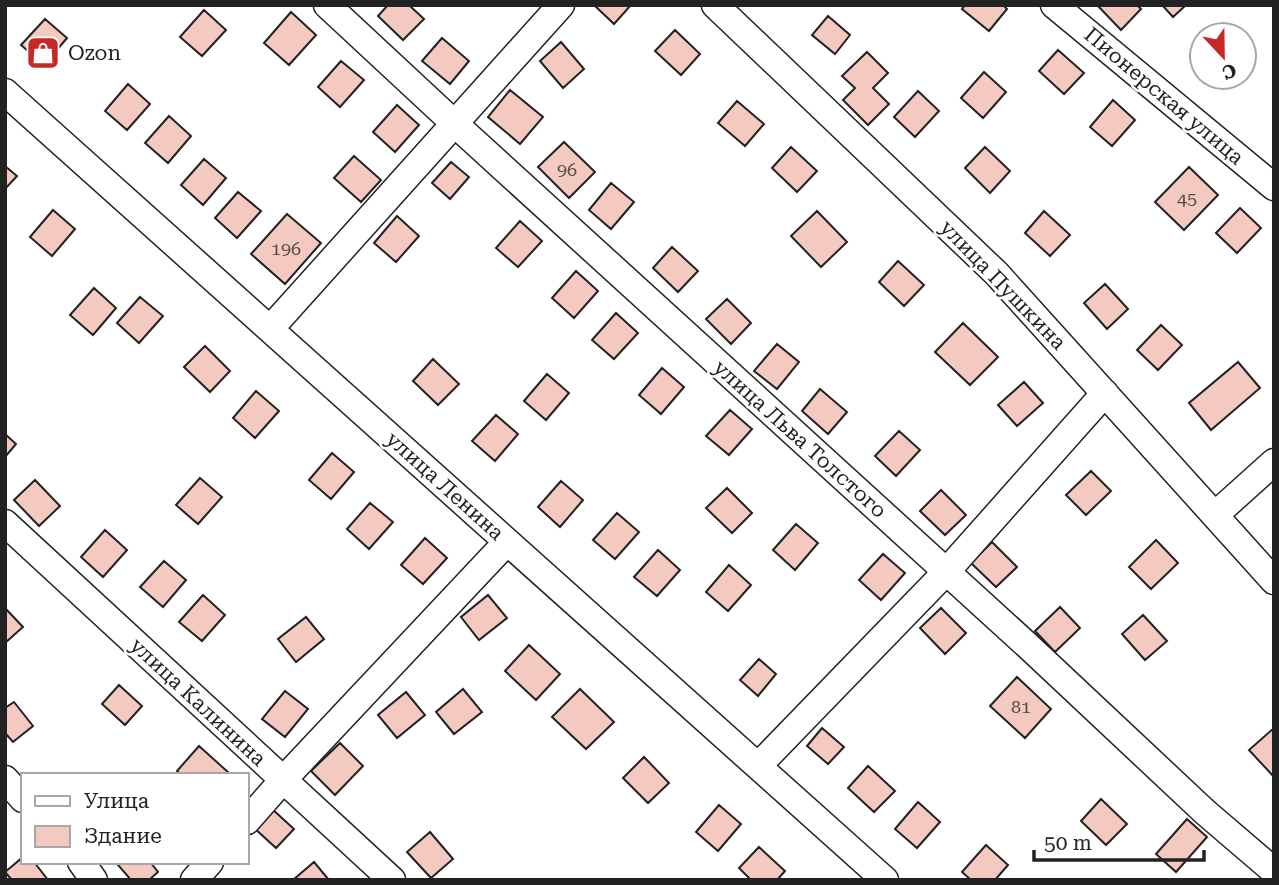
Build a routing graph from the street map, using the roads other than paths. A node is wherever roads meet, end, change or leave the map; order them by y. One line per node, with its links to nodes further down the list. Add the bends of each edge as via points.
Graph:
1 (327, 5): 6 (street, улица Льва Толстого)
2 (561, 5): 6 (street)
3 (715, 5): 9 (street, улица Пушкина, via 997,274)
4 (1054, 5): 7 (street, Пионерская улица)
5 (5, 92): 8 (street, улица Ленина)
6 (455, 124): 8 (street); 14 (street, улица Льва Толстого)
7 (1274, 187)
8 (270, 329): 13 (street, улица Ленина)
9 (1105, 393): 11 (street, улица Пушкина); 14 (street)
10 (1274, 462): 11 (street)
11 (1215, 515): 15 (street, улица Пушкина)
12 (5, 523): 18 (street, улица Калинина)
13 (507, 542): 16 (street, улица Ленина); 18 (street)
14 (946, 572): 16 (street); 23 (street, улица Льва Толстого)
15 (1274, 581)
16 (758, 766): 27 (street, улица Ленина)
17 (5, 779): 19 (street)
18 (283, 780): 20 (street); 26 (street, улица Калинина)
19 (21, 797)
20 (248, 820)
21 (82, 864): 24 (street)
22 (208, 864): 25 (street)
23 (1274, 871)
24 (94, 880)
25 (194, 880)
26 (392, 880)
27 (885, 880)

